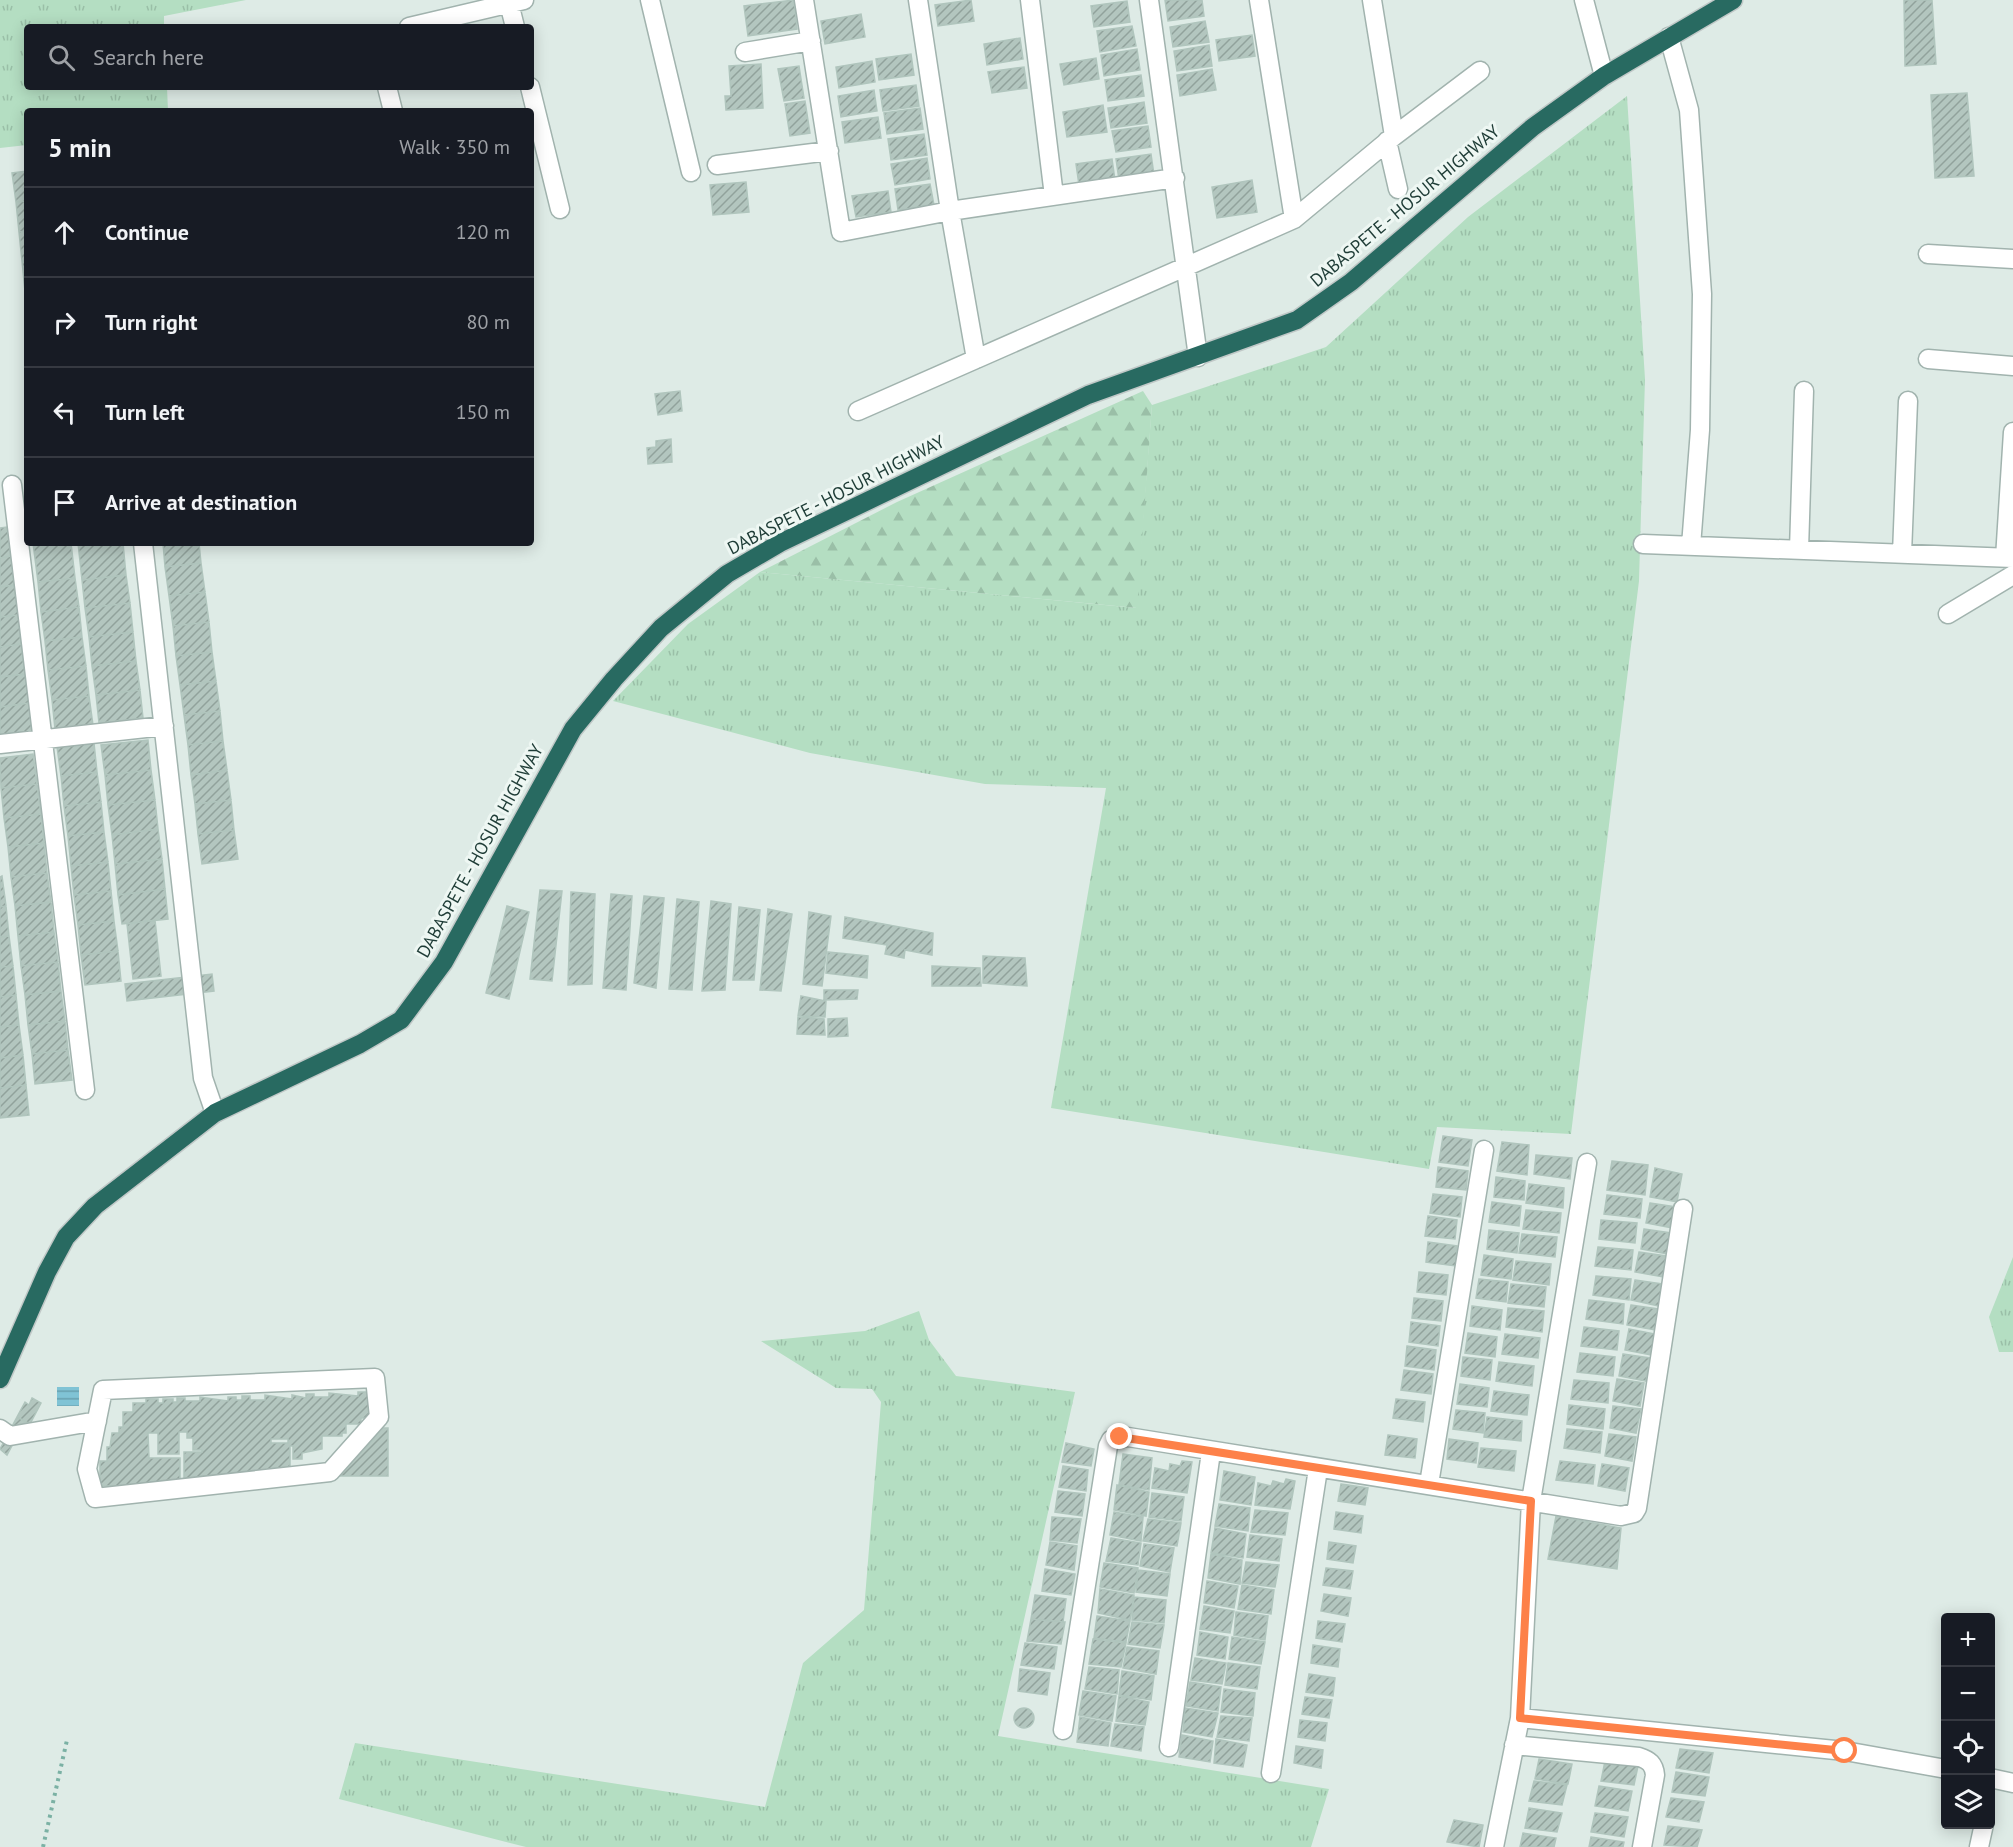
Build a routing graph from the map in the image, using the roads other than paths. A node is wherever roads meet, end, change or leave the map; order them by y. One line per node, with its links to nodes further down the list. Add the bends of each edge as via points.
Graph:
1 (650, 0): 24 (street)
2 (804, 0): 14 (street)
3 (918, 0): 29 (street)
4 (1030, 0): 27 (street)
5 (1149, 0): 25 (street)
6 (1259, 0): 30 (street)
7 (1371, 0): 21 (street)
8 (1584, 0): 17 (street)
9 (1733, 0): 13 (highway, DABASPETE - HOSUR HIGHWAY)
10 (516, 2): 11 (street); 12 (street)
11 (422, 24)
12 (515, 24)
13 (1669, 37): 17 (highway, DABASPETE - HOSUR HIGHWAY); 45 (street, via 1689,110 1702,294 1700,430)
14 (811, 41): 15 (street); 22 (street)
15 (745, 52)
16 (1480, 71): 21 (street)
17 (1604, 76): 34 (highway, DABASPETE - HOSUR HIGHWAY, via 1533,127 1368,268 1297,320)
18 (388, 90): 20 (street)
19 (531, 90): 28 (street)
20 (392, 108)
21 (1391, 138): 26 (street); 30 (street)
22 (829, 151): 23 (street); 29 (street, via 841,232)
23 (717, 165)
24 (691, 172)
25 (1175, 178): 27 (street); 33 (street)
26 (1398, 189)
27 (1054, 196): 29 (street)
28 (560, 209)
29 (950, 211): 35 (street)
30 (1294, 219): 33 (street)
31 (1928, 254): 32 (street)
32 (2013, 259)
33 (1185, 268): 34 (street); 35 (street)
34 (1198, 357): 55 (highway, DABASPETE - HOSUR HIGHWAY, via 1088,395 780,543 727,574 661,628 573,729 444,962 401,1020 360,1044)
35 (976, 359): 40 (street)
36 (1928, 359): 37 (street)
37 (2013, 366)
38 (1804, 391): 46 (street)
39 (1908, 401): 47 (street)
40 (858, 411)
41 (2013, 432): 48 (street)
42 (13, 485): 52 (street)
43 (1644, 544): 45 (street)
44 (143, 546): 51 (street)
45 (1691, 546): 46 (street)
46 (1799, 550): 47 (street)
47 (1902, 554): 48 (street)
48 (2009, 558)
49 (2013, 575): 50 (street)
50 (1948, 614)
51 (164, 726): 52 (street); 55 (street, via 203,1078)
52 (42, 739): 53 (street); 54 (street)
53 (0, 744)
54 (84, 1090)
55 (215, 1113): 59 (highway, DABASPETE - HOSUR HIGHWAY, via 95,1206 66,1237)
56 (1484, 1150): 64 (street)
57 (1587, 1162): 65 (street)
58 (1683, 1209): 65 (street, via 1637,1508 1634,1513 1621,1516)
59 (0, 1378)
60 (96, 1420): 60 (street, via 87,1469 95,1498 330,1472 379,1417 375,1378 103,1390); 61 (street, via 10,1436)
61 (0, 1429)
62 (1211, 1452): 63 (street); 67 (street, via 1120,1437 1108,1446); 69 (street)
63 (1318, 1469): 64 (street); 71 (street)
64 (1430, 1484): 65 (street)
65 (1531, 1501): 66 (street)
66 (1520, 1718): 68 (street); 70 (street, via 1845,1751)
67 (1063, 1730)
68 (1514, 1745): 75 (street); 76 (street, via 1647,1760 1654,1775)
69 (1169, 1747)
70 (1941, 1768)
71 (1271, 1773)
72 (1995, 1783): 73 (street)
73 (2013, 1783)
74 (1983, 1829): 77 (street)
75 (1494, 1847)
76 (1642, 1847)
77 (1980, 1847)

